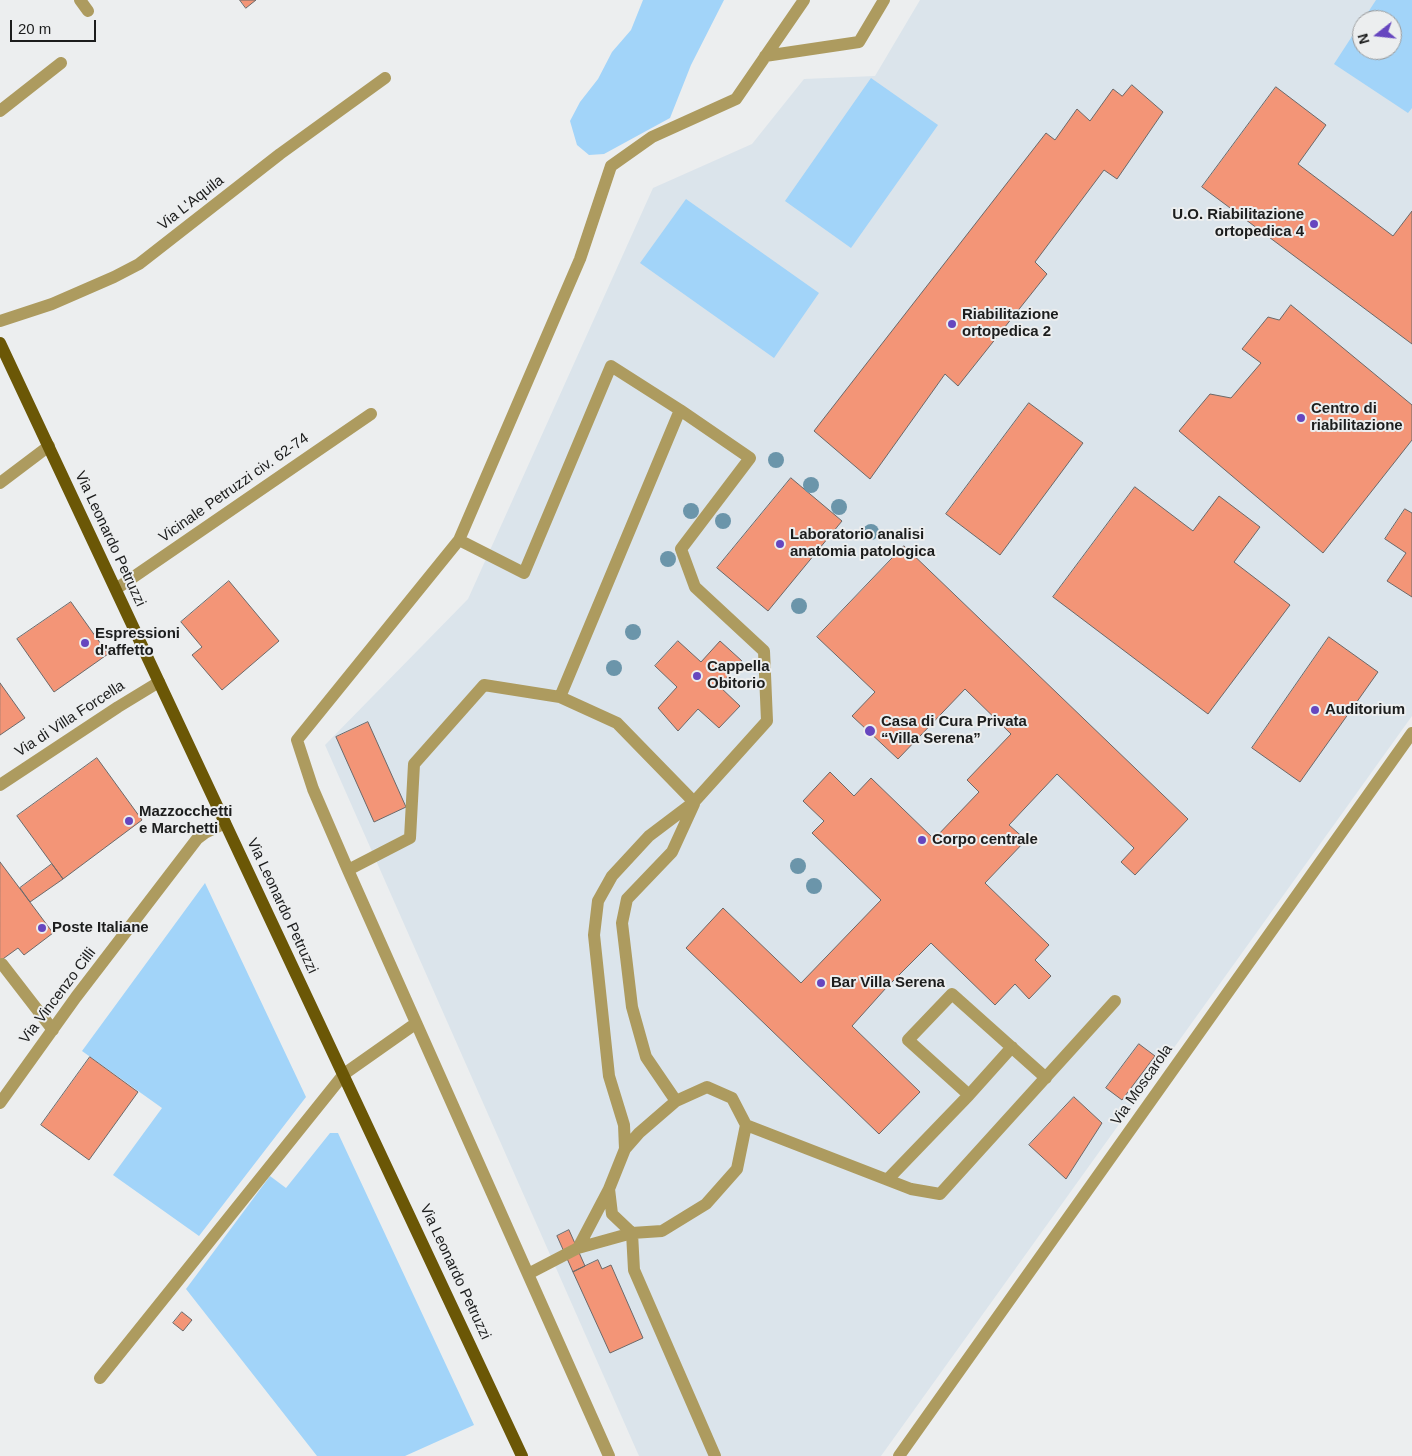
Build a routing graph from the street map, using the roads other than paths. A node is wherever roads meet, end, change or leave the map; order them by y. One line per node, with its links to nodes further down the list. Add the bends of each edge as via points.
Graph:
1 (80, 0): 4 (street)
2 (804, 0): 5 (street)
3 (884, 0): 5 (street, via 859,42)
4 (88, 11)
5 (765, 56): 15 (street, via 736,99 652,137 610,166 580,259)
6 (61, 64): 8 (street)
7 (385, 78): 9 (street, Via L'Aquila, via 280,154 139,264 52,304)
8 (0, 111)
9 (0, 321)
10 (0, 343): 13 (main road, Via Leonardo Petruzzi)
11 (680, 410): 15 (street, via 611,366 524,573); 18 (street); 21 (street, via 750,458 681,549 695,587 764,651 767,721)
12 (370, 414): 16 (street, Vicinale Petruzzi civ. 62-74)
13 (49, 446): 14 (street); 16 (main road, Via Leonardo Petruzzi)
14 (0, 483)
15 (459, 540): 23 (street, via 297,740 313,790)
16 (116, 589): 17 (main road, Via Leonardo Petruzzi)
17 (159, 682): 20 (street, Via di Villa Forcella); 22 (main road, Via Leonardo Petruzzi)
18 (560, 697): 21 (street, via 617,723); 23 (street, via 484,685 414,764 410,838)
19 (1412, 733): 45 (street, Via Moscarola)
20 (0, 785)
21 (694, 802): 32 (street, via 672,852 626,900 622,922 632,1007 646,1057); 35 (street, via 649,836 612,876 598,900 594,935 609,1076 624,1125)
22 (225, 822): 27 (street, Via Vincenzo Cilli, via 197,840); 29 (main road, Via Leonardo Petruzzi)
23 (348, 870): 26 (street)
24 (2, 964): 27 (street)
25 (1115, 1002): 30 (street)
26 (415, 1024): 29 (street); 40 (street)
27 (53, 1030): 33 (street, Via Vincenzo Cilli)
28 (1012, 1046): 30 (street); 31 (street); 31 (street, via 952,994 908,1040)
29 (344, 1074): 41 (street); 42 (main road, Via Leonardo Petruzzi)
30 (1046, 1078): 36 (street, via 940,1194 911,1189)
31 (969, 1095): 36 (street)
32 (676, 1101): 34 (street, via 707,1087 732,1098); 35 (street)
33 (0, 1103)
34 (746, 1125): 36 (street); 38 (street, via 737,1169 706,1204 662,1231)
35 (625, 1149): 37 (street)
36 (888, 1179)
37 (609, 1189): 38 (street, via 612,1214); 39 (street)
38 (632, 1233): 39 (street); 44 (street, via 634,1270)
39 (578, 1248): 40 (street)
40 (528, 1274): 43 (street)
41 (100, 1378)
42 (522, 1456)
43 (609, 1456)
44 (715, 1456)
45 (899, 1456)

